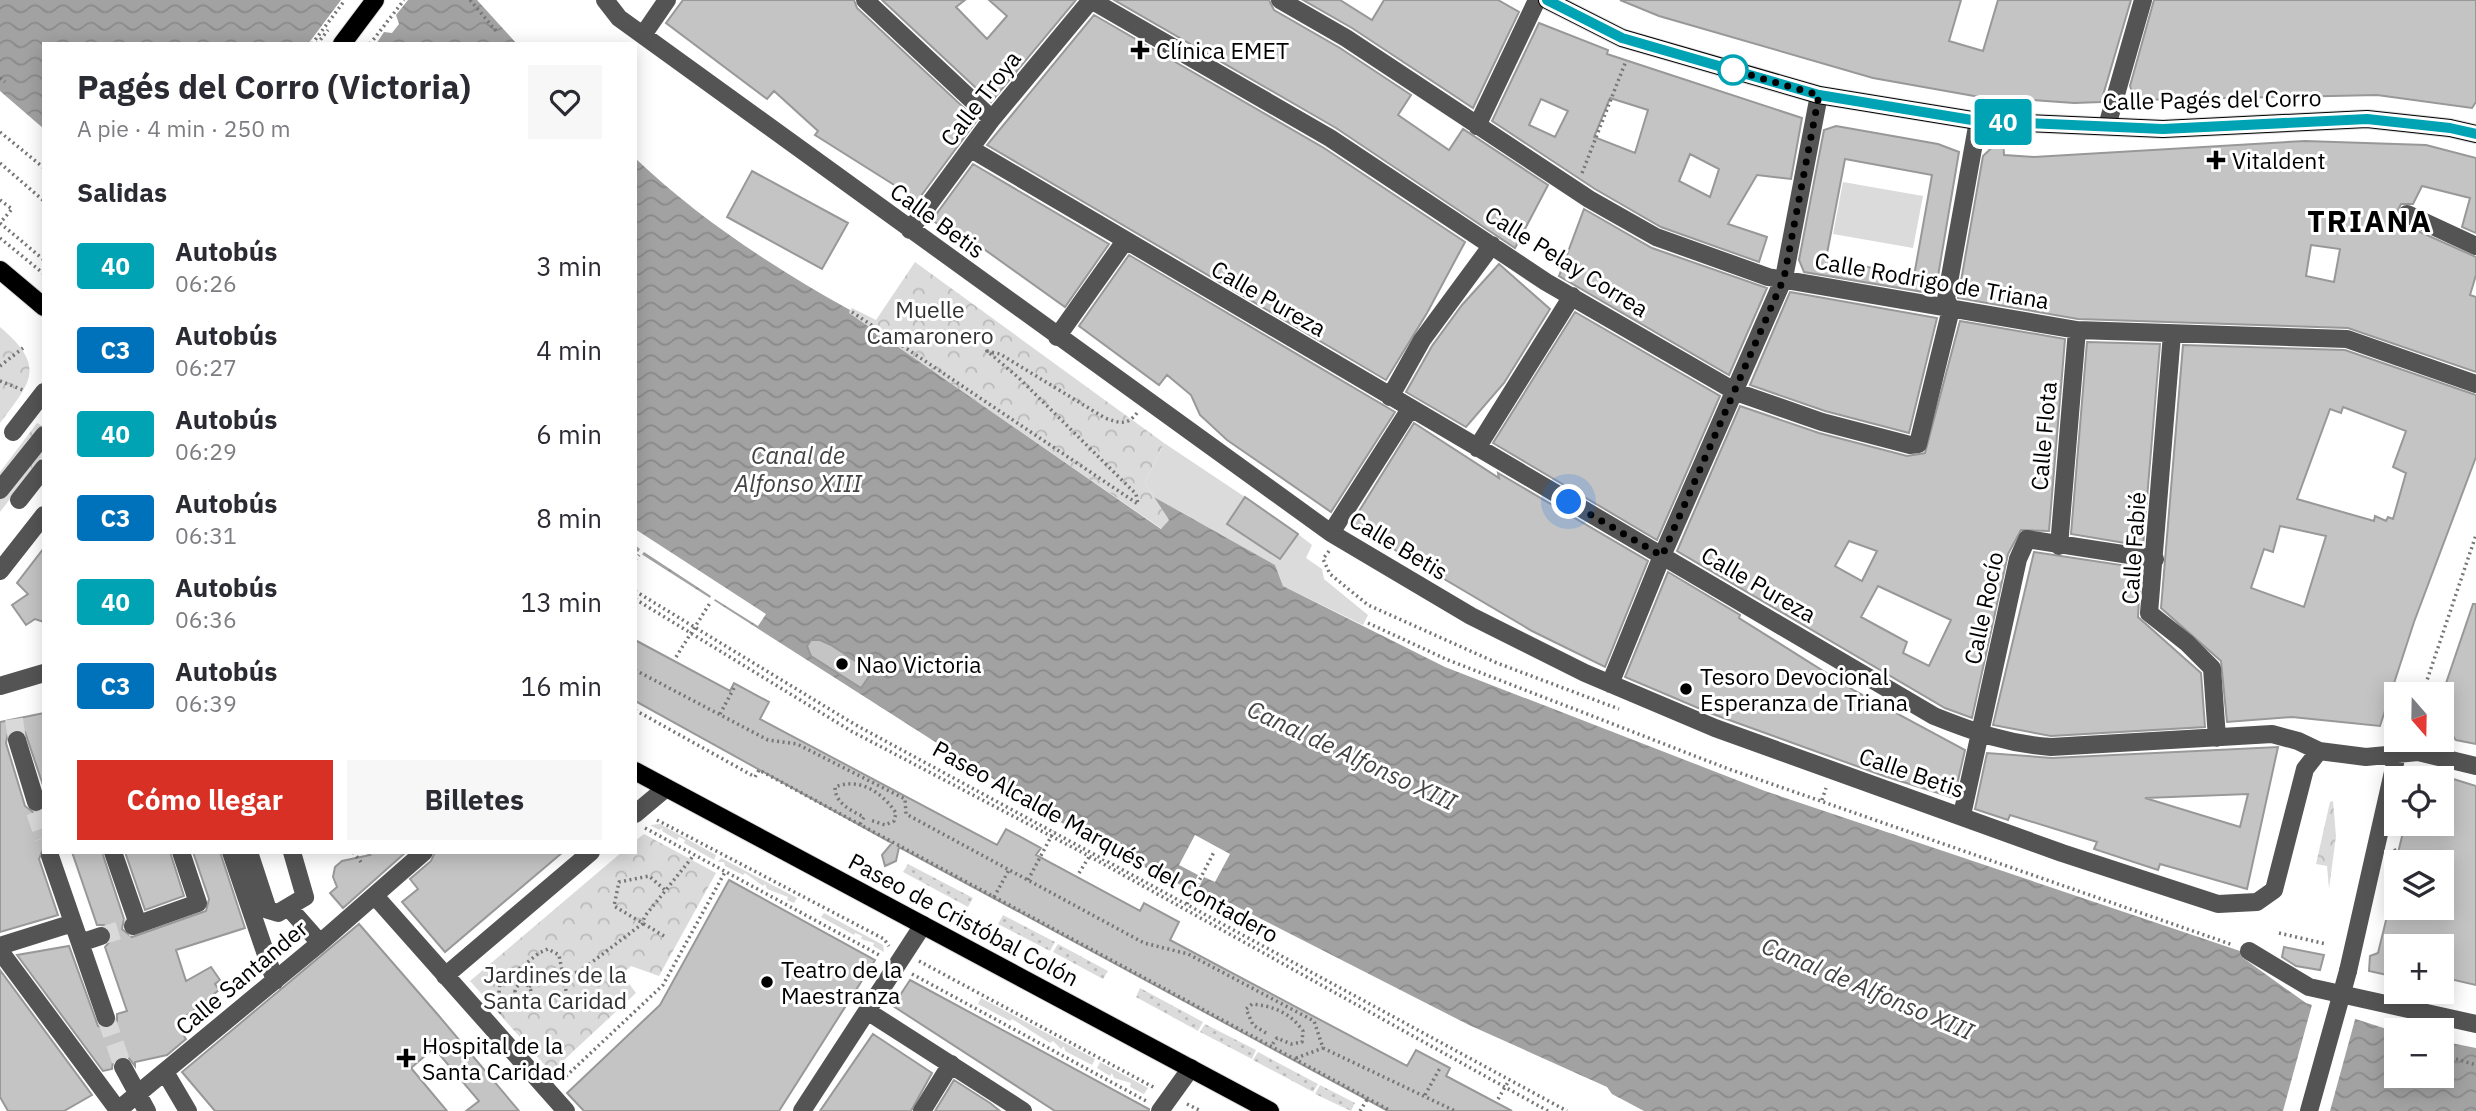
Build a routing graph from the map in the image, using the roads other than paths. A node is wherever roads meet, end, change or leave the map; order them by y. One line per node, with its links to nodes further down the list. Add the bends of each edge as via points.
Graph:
1 (375, 0): 11 (main road)
2 (606, 0): 10 (street, Calle Betis, via 619,18)
3 (667, 0): 10 (street)
4 (865, 0): 13 (street)
5 (1091, 0): 13 (street, Calle Troya); 22 (street, Calle Pelay Correa, via 1330,138)
6 (1280, 0): 15 (street, Calle Rodrigo de Triana, via 1346,38)
7 (1537, 0): 15 (street)
8 (1547, 0): 12 (main road, Calle Pagés del Corro, via 1622,38)
9 (2143, 0): 16 (street)
10 (643, 35): 20 (street, Calle Betis)
11 (344, 42)
12 (1819, 95): 14 (main road, Calle Pagés del Corro); 25 (street)
13 (992, 119): 18 (street, Calle Troya)
14 (1978, 121): 16 (main road, Calle Pagés del Corro); 28 (street, via 1946,299)
15 (1477, 126): 25 (street, Calle Rodrigo de Triana, via 1656,237)
16 (2107, 126): 17 (main road, Calle Pagés del Corro, via 2163,129 2367,119)
17 (2476, 134)
18 (971, 149): 20 (street, Calle Troya); 21 (street, Calle Pureza)
19 (2407, 214): 23 (street)
20 (910, 230): 31 (street, Calle Betis)
21 (1125, 241): 31 (street); 35 (street, Calle Pureza)
22 (1492, 245): 26 (street, Calle Pelay Correa); 35 (street, via 1422,340)
23 (2476, 246)
24 (0, 270): 27 (main road)
25 (1784, 278): 28 (street, Calle Rodrigo de Triana); 33 (street)
26 (1572, 296): 33 (street, Calle Pelay Correa); 39 (street)
27 (42, 305)
28 (1951, 309): 29 (street, Calle Rodrigo de Triana); 33 (street, Calle Pelay Correa, via 1916,445 1822,422)
29 (2077, 330): 30 (street, Calle Rodrigo de Triana); 45 (street, Calle Flota)
30 (2172, 334): 32 (street, Calle Rodrigo de Triana, via 2347,339); 46 (street, Calle Fabié)
31 (1057, 337): 44 (street, Calle Betis)
32 (2476, 384)
33 (1736, 391): 47 (street)
34 (42, 395): 37 (street)
35 (1390, 397): 36 (street, Calle Pureza)
36 (1410, 409): 39 (street, Calle Pureza); 44 (street)
37 (13, 432)
38 (42, 438): 41 (street)
39 (1477, 448): 47 (street, Calle Pureza)
40 (42, 471): 42 (street)
41 (0, 490)
42 (19, 500)
43 (42, 518): 48 (street)
44 (1331, 533): 51 (street, Calle Betis, via 1471,616)
45 (2059, 546): 46 (street, Calle Rocío); 52 (street, Calle Rocío, via 2027,538 2021,548)
46 (2160, 550): 53 (street, Calle Fabié, via 2149,613 2212,668)
47 (1662, 556): 51 (street); 52 (street, Calle Pureza, via 1934,716)
48 (0, 571)
49 (42, 673): 50 (street)
50 (4, 682)
51 (1610, 684): 63 (street, Calle Betis, via 1715,728)
52 (1979, 734): 53 (street, Calle Pureza, via 2051,747); 63 (street)
53 (2217, 738): 55 (street, Calle Pureza, via 2272,734)
54 (17, 740): 62 (street)
55 (2319, 751): 56 (street, Calle Pureza, via 2366,757); 63 (street, Calle Betis, via 2305,769 2277,885 2257,902 2211,903)
56 (2384, 752)
57 (2397, 752): 101 (street, bridge, via 2348,971)
58 (2418, 752): 59 (street, Calle Pureza)
59 (2476, 766)
60 (637, 772): 61 (main road, Paseo de Cristóbal Colón)
61 (666, 788): 64 (street); 76 (main road, Paseo de Cristóbal Colón)
62 (37, 804)
63 (1962, 815)
64 (640, 821)
65 (114, 854): 66 (street, via 136,925 198,903)
66 (182, 854)
67 (233, 854): 84 (street)
68 (250, 854): 74 (street, via 268,910)
69 (293, 854): 74 (street, via 305,897)
70 (422, 854): 73 (street, Calle Santander)
71 (589, 854): 83 (street)
72 (50, 856): 75 (street)
73 (375, 896): 79 (street, Calle Santander); 83 (street)
74 (290, 909): 79 (street)
75 (74, 923): 78 (street); 80 (street)
76 (923, 925): 85 (street); 90 (main road, Paseo de Cristóbal Colón)
77 (101, 936): 78 (street)
78 (80, 943): 86 (street)
79 (320, 943): 84 (street, Calle Santander)
80 (0, 946)
81 (0, 951): 94 (street)
82 (2249, 951): 87 (street, via 2309,987)
83 (445, 976): 96 (street)
84 (275, 981): 91 (street, Calle Santander)
85 (867, 1011): 88 (street); 97 (street)
86 (106, 1018)
87 (2476, 1024)
88 (950, 1064): 98 (street); 99 (street)
89 (123, 1068): 92 (street)
90 (1191, 1068): 93 (street); 100 (main road, Paseo de Cristóbal Colón)
91 (165, 1072): 92 (street, Calle Santander); 95 (street)
92 (143, 1103): 94 (street, Calle Santander)
93 (1157, 1108)
94 (117, 1110)
95 (188, 1111)
96 (566, 1111)
97 (802, 1111)
98 (922, 1111)
99 (1023, 1111)
100 (1270, 1111)
101 (2308, 1111)

